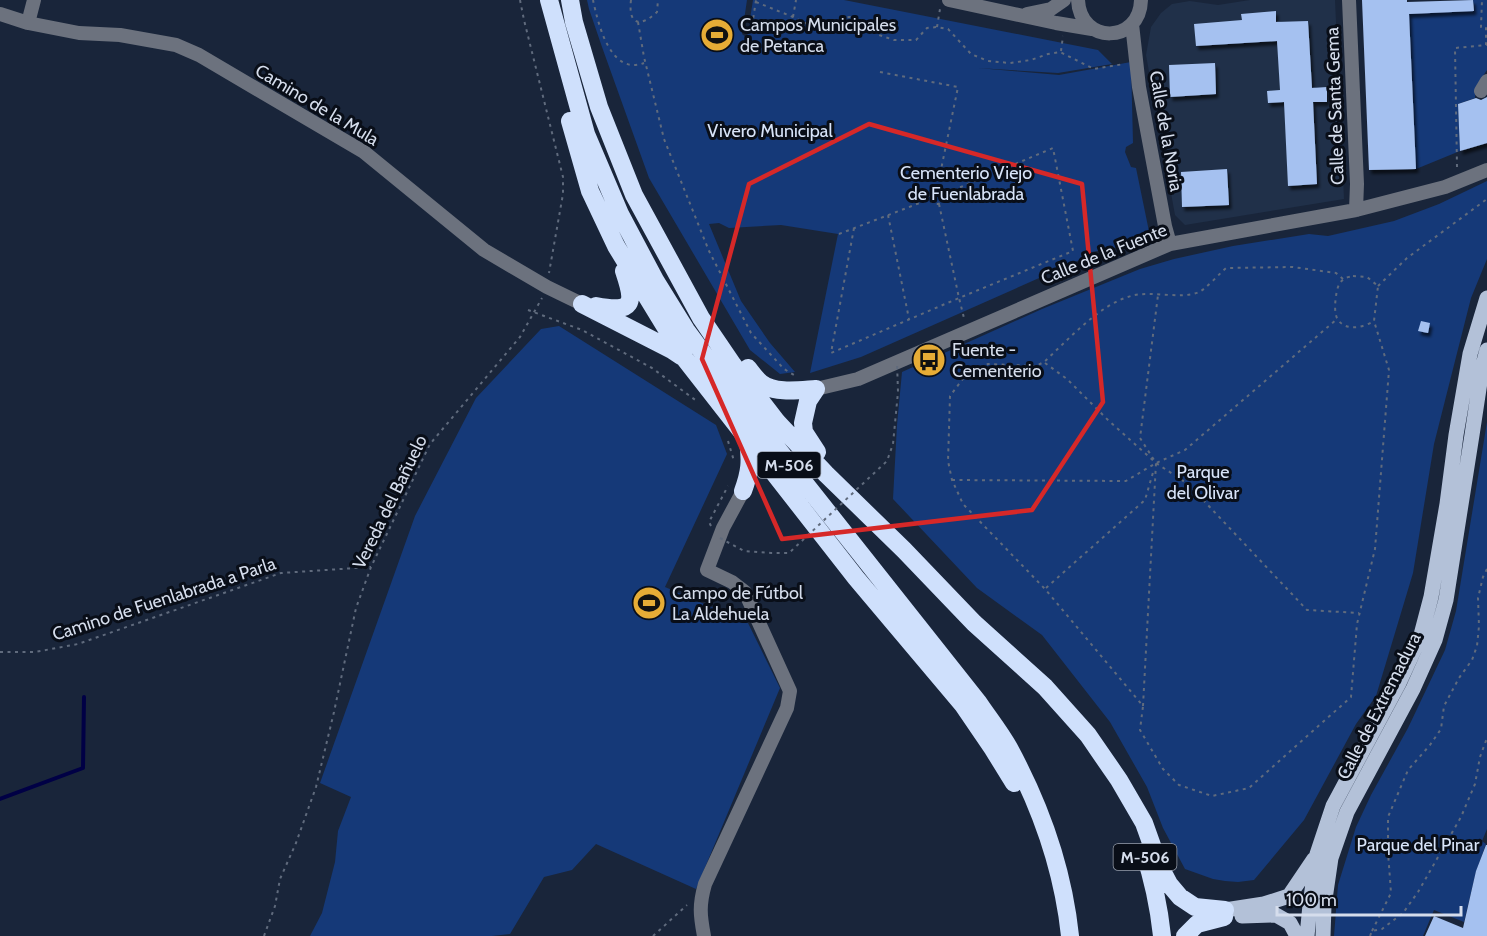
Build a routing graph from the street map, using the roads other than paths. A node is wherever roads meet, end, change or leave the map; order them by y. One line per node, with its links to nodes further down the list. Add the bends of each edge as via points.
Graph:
1 (34, 0): 14 (street)
2 (542, 0): 19 (highway, via 544,27 590,191)
3 (549, 0): 33 (highway, M-506, via 586,134 620,214 655,280 723,380 978,702 1008,747 1036,804 1057,860)
4 (570, 0): 22 (highway, M-506, via 599,107 634,195)
5 (1064, 0): 13 (street, via 1051,9)
6 (1078, 0): 15 (street, via 1081,16)
7 (1149, 0): 11 (street)
8 (1349, 0): 17 (street, Calle de Santa Gema)
9 (965, 2): 10 (street); 13 (street)
10 (945, 4)
11 (1137, 12): 15 (street, via 1119,32); 18 (street, Calle de la Noria, via 1139,87)
12 (0, 14): 14 (street, Camino de la Mula)
13 (1022, 15): 15 (street)
14 (28, 23): 21 (street, Camino de la Mula, via 80,33 120,34 176,45 199,55 364,152 484,250)
15 (1092, 29)
16 (1487, 170): 17 (street, Calle de la Fuente, via 1445,187)
17 (1356, 210): 18 (street, Calle de la Fuente)
18 (1170, 244): 26 (street, Calle de la Fuente, via 858,379)
19 (616, 246): 21 (highway, via 631,299 619,309); 24 (highway)
20 (1487, 298): 32 (main road, Calle de Extremadura, via 1470,354 1431,597 1421,635 1400,683 1333,806)
21 (582, 304): 24 (highway)
22 (701, 318): 26 (highway, via 731,346 761,383 783,390); 30 (highway, M-506, via 777,422)
23 (1487, 350): 25 (main road, Calle de Extremadura)
24 (685, 360): 27 (highway)
25 (1485, 369): 41 (main road, Calle de Extremadura, via 1449,581 1435,640 1347,812 1331,858)
26 (816, 389): 30 (highway, via 808,401 804,432)
27 (747, 439): 28 (highway, via 748,476); 29 (highway)
28 (737, 486): 29 (highway, via 769,482); 35 (street, via 707,570 745,592 790,691 787,708 705,884 700,900)
29 (785, 487): 33 (highway, via 963,705 993,749 1016,786 1048,873)
30 (843, 491): 31 (highway, M-506, via 974,623 1045,687 1088,735)
31 (1119, 780): 34 (highway, via 1144,823 1169,884 1195,907); 37 (highway, M-506, via 1150,870)
32 (1317, 854): 34 (main road, Calle de Extremadura, via 1289,896); 40 (main road, Calle de Extremadura)
33 (1067, 908): 36 (highway, M-506)
34 (1224, 913): 38 (highway, via 1197,924); 39 (main road, via 1276,915 1290,923)
35 (704, 936)
36 (1070, 936)
37 (1162, 936)
38 (1185, 936)
39 (1297, 936)
40 (1307, 936)
41 (1323, 936)

